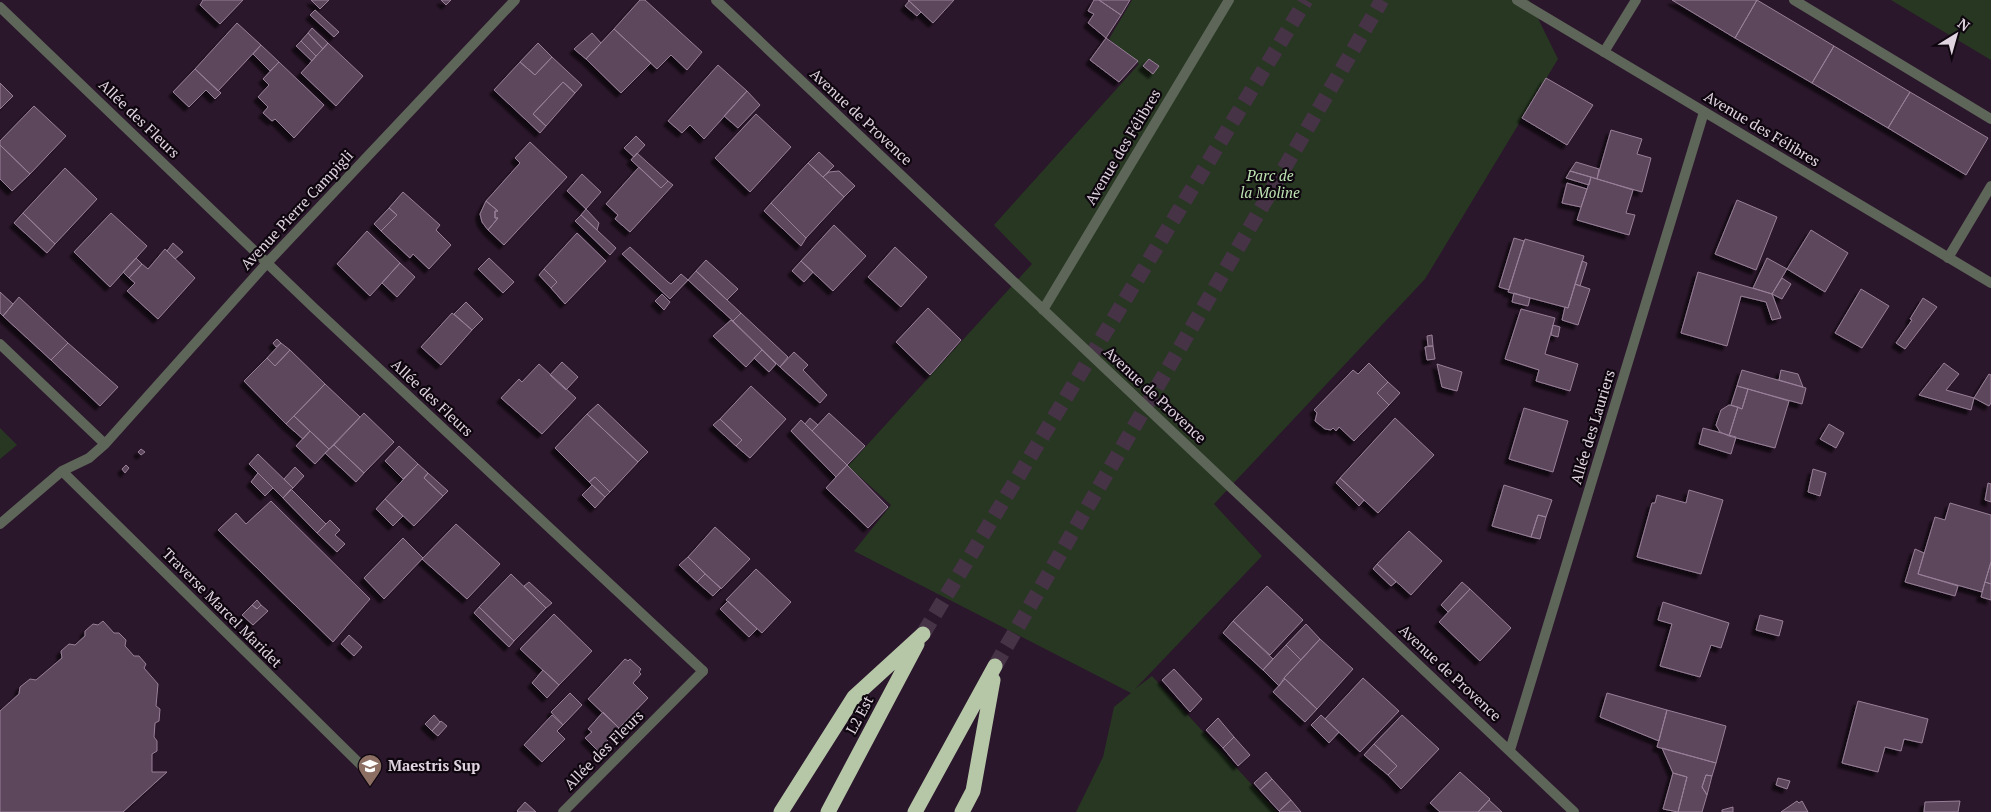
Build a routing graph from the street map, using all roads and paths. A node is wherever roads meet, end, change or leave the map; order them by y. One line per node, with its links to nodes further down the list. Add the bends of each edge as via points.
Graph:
1 (516, 0): 13 (street, Avenue Pierre Campigli)
2 (716, 0): 15 (street, Avenue de Provence)
3 (1229, 0): 15 (street, Avenue des Félibres)
4 (1518, 0): 8 (street, Avenue des Félibres)
5 (1636, 0): 8 (street)
6 (1794, 0): 10 (street)
7 (0, 8): 13 (street, Allée des Fleurs)
8 (1604, 52): 9 (street, Avenue des Félibres)
9 (1704, 112): 12 (street, Avenue des Félibres); 20 (street, Allée des Lauriers)
10 (1991, 119)
11 (1991, 186): 12 (street)
12 (1948, 258): 14 (street, Avenue des Félibres)
13 (268, 263): 17 (street, Avenue Pierre Campigli); 22 (street, Allée des Fleurs, via 703,671)
14 (1991, 283)
15 (1042, 310): 20 (street, Avenue de Provence)
16 (0, 344): 17 (street)
17 (105, 444): 18 (street, Avenue Pierre Campigli, via 89,458)
18 (62, 471): 19 (street, Avenue Pierre Campigli); 21 (street, Traverse Marcel Maridet)
19 (0, 524)
20 (1510, 750): 27 (street, Avenue de Provence)
21 (361, 766)
22 (564, 812)
23 (780, 812): 24 (highway, L2 Est, via 854,697 923,634)
24 (828, 812)
25 (915, 812): 26 (highway, via 995,666 972,791)
26 (962, 812)
27 (1574, 812)

